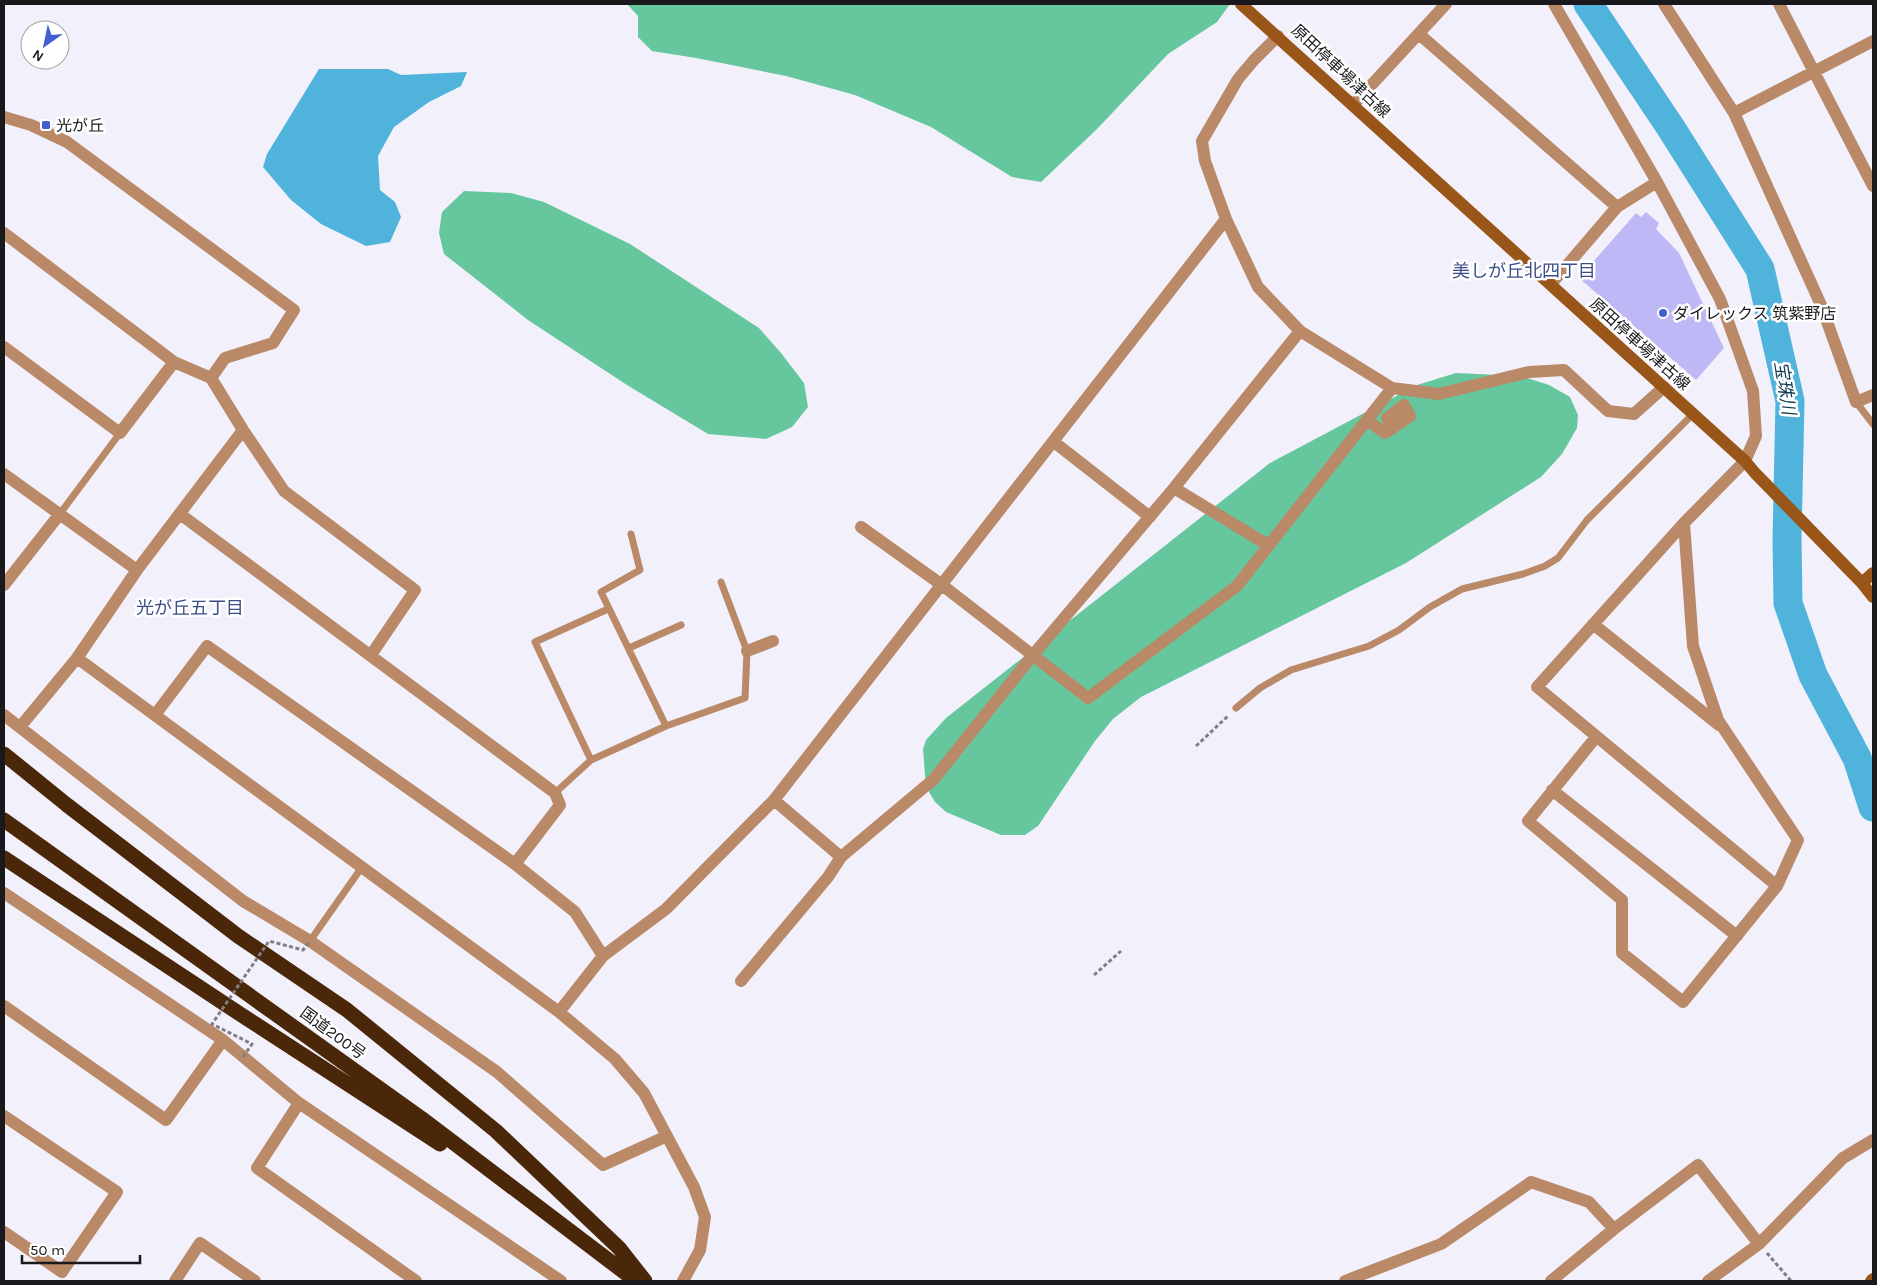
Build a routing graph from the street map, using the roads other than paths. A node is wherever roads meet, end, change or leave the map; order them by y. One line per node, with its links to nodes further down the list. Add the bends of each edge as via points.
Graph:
1 (1241, 4): 7 (main road, 原田停車場津古線)
2 (1446, 4): 6 (street)
3 (1554, 4): 13 (street)
4 (1664, 4): 11 (street)
5 (1779, 4): 9 (street)
6 (1419, 34): 10 (street); 15 (street)
7 (1278, 36): 10 (main road, 原田停車場津古線); 16 (street, via 1238,79 1202,140 1205,161)
8 (1873, 41): 9 (street)
9 (1814, 72): 11 (street); 14 (street)
10 (1353, 105): 18 (main road, 原田停車場津古線)
11 (1734, 113): 26 (street, via 1821,305)
12 (4, 117): 22 (street, via 31,125 67,142 294,310 273,343 225,358)
13 (1657, 182): 15 (street); 34 (street, via 1720,299 1753,391 1756,436)
14 (1873, 186)
15 (1617, 207): 18 (street)
16 (1226, 219): 19 (street, via 1258,287); 33 (street)
17 (4, 233): 21 (street)
18 (1551, 284): 23 (main road, 原田停車場津古線)
19 (1300, 331): 24 (street); 36 (street)
20 (4, 347): 32 (street)
21 (174, 362): 22 (street); 32 (street)
22 (211, 378): 31 (street)
23 (1664, 387): 24 (street, via 1634,414 1608,411 1564,370 1529,372 1439,394); 27 (main road, 原田停車場津古線)
24 (1392, 388): 28 (street)
25 (1873, 395): 26 (street)
26 (1856, 402): 29 (lane)
27 (1693, 414): 34 (main road, 原田停車場津古線); 60 (lane, via 1587,520 1558,558 1523,574 1462,590 1369,646 1291,670 1260,688)
28 (1367, 420): 30 (street, via 1384,433); 43 (street)
29 (1873, 424)
30 (1393, 428)
31 (243, 430): 37 (street); 57 (street, via 284,490 415,590)
32 (120, 433): 38 (lane)
33 (1054, 442): 39 (street); 49 (street)
34 (1745, 461): 40 (street); 47 (main road, 原田停車場津古線)
35 (4, 474): 38 (street)
36 (1174, 488): 39 (street); 43 (street)
37 (180, 514): 44 (street); 57 (street)
38 (59, 515): 44 (street); 48 (street)
39 (1150, 517): 58 (street)
40 (1684, 523): 52 (street); 65 (street, via 1693,646)
41 (861, 527): 49 (street)
42 (631, 534): 51 (lane, via 640,570 601,592)
43 (1268, 545): 58 (street, via 1237,586 1088,698)
44 (137, 570): 59 (street)
45 (1873, 573): 47 (main road)
46 (721, 582): 56 (lane)
47 (1862, 583): 50 (main road, 原田停車場津古線)
48 (4, 585)
49 (942, 585): 58 (street); 71 (street)
50 (1873, 597)
51 (608, 609): 55 (lane); 68 (lane, via 535,642)
52 (1593, 624): 65 (street); 66 (street, via 1537,687)
53 (681, 625): 55 (lane)
54 (774, 641): 56 (street)
55 (629, 648): 63 (lane)
56 (747, 651): 63 (lane, via 745,698)
57 (371, 655): 70 (street)
58 (1032, 656): 73 (street, via 934,779)
59 (77, 658): 62 (street); 64 (street)
60 (1236, 708)
61 (4, 715): 64 (street)
62 (155, 715): 75 (street, via 207,646); 76 (street)
63 (666, 726): 68 (lane)
64 (20, 728): 80 (street, via 243,901)
65 (1723, 728): 77 (street, via 1798,840)
66 (1596, 737): 69 (street); 77 (street)
67 (4, 754): 99 (highway, via 238,936 347,1010 481,1119 619,1248)
68 (591, 760): 70 (lane)
69 (1552, 790): 79 (street); 79 (street, via 1528,820 1622,900 1622,953 1683,1002)
70 (555, 793): 75 (street, via 560,805)
71 (774, 800): 73 (street); 81 (street, via 666,909)
72 (4, 820): 90 (highway, 国道200号, via 297,1028)
73 (841, 856): 82 (street)
74 (4, 858): 90 (highway)
75 (515, 864): 81 (street, via 575,912)
76 (362, 867): 80 (lane); 84 (street)
77 (1777, 886): 79 (street)
78 (4, 892): 85 (street)
79 (1737, 936)
80 (310, 941): 88 (street, via 498,1072 603,1165)
81 (603, 956): 84 (street)
82 (741, 981)
83 (4, 1006): 85 (street, via 166,1120)
84 (559, 1012): 88 (street, via 615,1059 644,1094)
85 (223, 1040): 86 (street)
86 (299, 1103): 96 (street, via 256,1168); 97 (street)
87 (4, 1116): 92 (street, via 117,1192 62,1272)
88 (667, 1136): 100 (street, via 694,1187 705,1217 700,1250)
89 (1873, 1140): 93 (street, via 1843,1158)
90 (555, 1218): 98 (highway, 国道200号)
91 (1614, 1229): 93 (street, via 1698,1165); 101 (street, via 1589,1202 1531,1182 1440,1244); 102 (street)
92 (4, 1232)
93 (1759, 1244): 103 (street)
94 (174, 1281): 95 (street, via 200,1243)
95 (255, 1281)
96 (416, 1281)
97 (561, 1281)
98 (636, 1281)
99 (645, 1281)
100 (682, 1281)
101 (1345, 1281)
102 (1551, 1281)
103 (1708, 1281)

